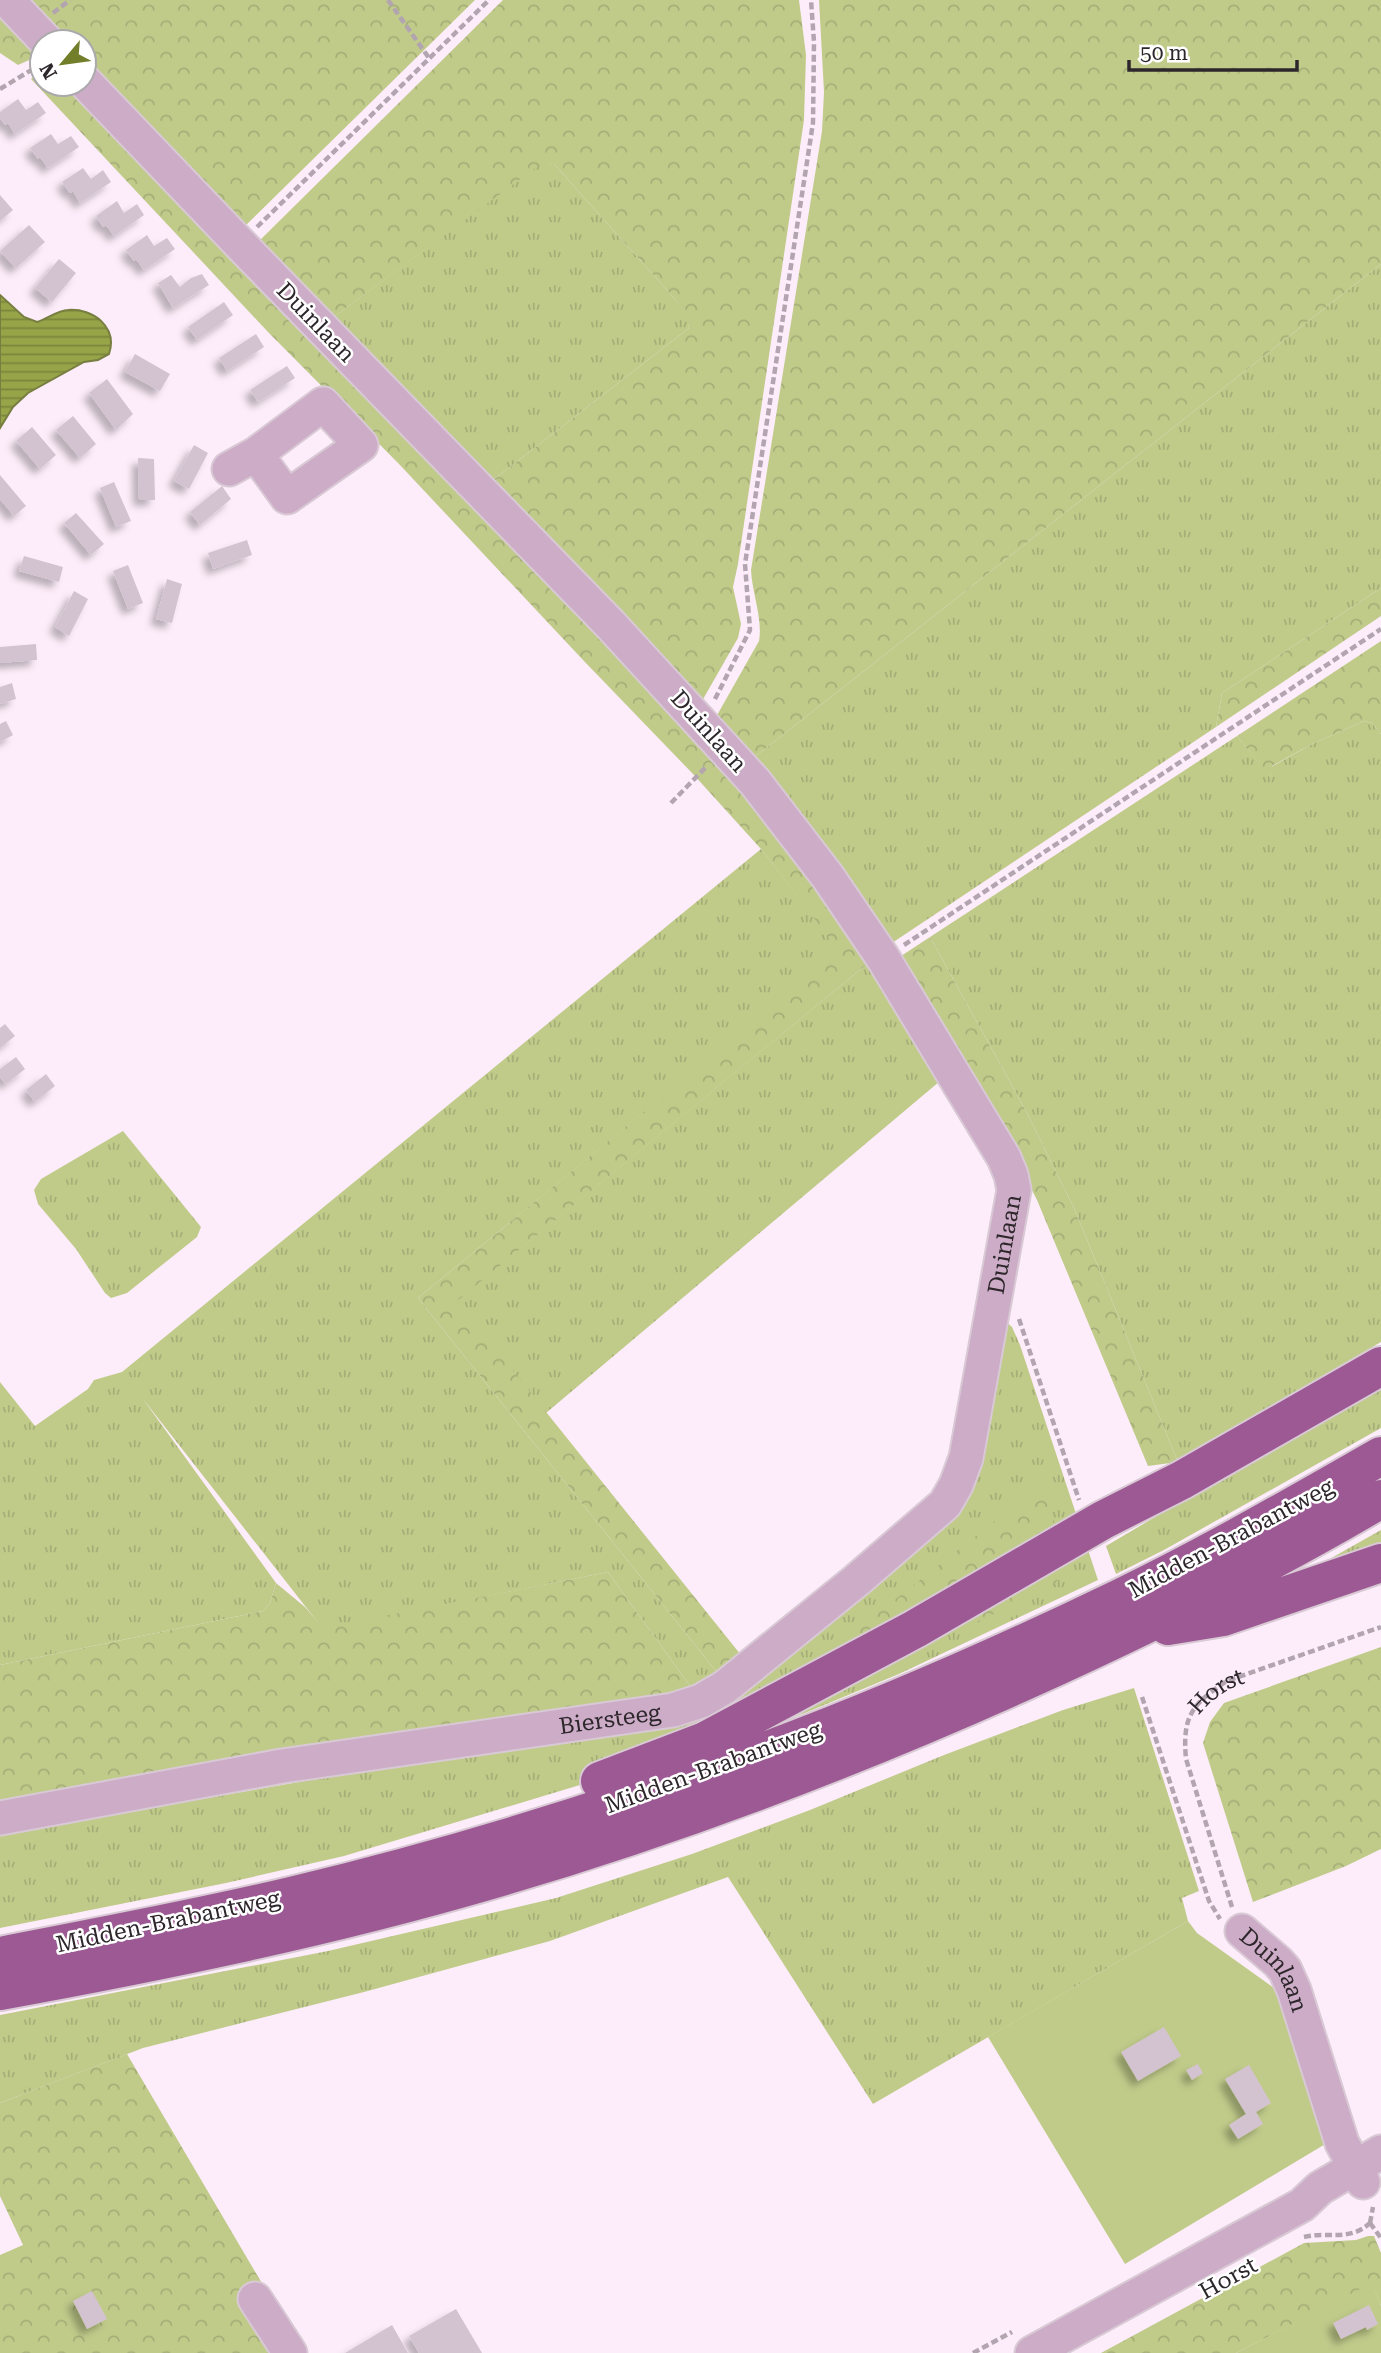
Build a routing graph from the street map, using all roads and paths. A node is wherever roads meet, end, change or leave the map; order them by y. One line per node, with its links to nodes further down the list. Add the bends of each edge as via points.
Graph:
1 (7, 0): 5 (street)
2 (388, 0): 6 (path)
3 (489, 0): 6 (path)
4 (811, 0): 12 (path, via 813,123 745,564 750,630)
5 (34, 28)
6 (429, 58): 10 (path)
7 (28, 72): 8 (path)
8 (0, 89)
9 (98, 96): 10 (street, Duinlaan)
10 (240, 244): 12 (street, Duinlaan)
11 (1381, 629): 15 (path)
12 (701, 721): 13 (street, Duinlaan)
13 (727, 750): 14 (path); 15 (street, Duinlaan, via 828,877)
14 (671, 803)
15 (883, 958): 16 (street, Duinlaan, via 1012,1175 1014,1191)
16 (995, 1303): 20 (path, Duinlaan, via 1013,1310 1020,1321); 25 (street, Biersteeg, via 965,1458 945,1504 747,1671 701,1701 673,1710 282,1766)
17 (1381, 1366): 26 (highway, via 915,1629 705,1741 563,1794)
18 (1381, 1456): 26 (highway, Midden-Brabantweg, via 1123,1597 925,1687 678,1782)
19 (1381, 1499): 23 (highway, Midden-Brabantweg, via 1301,1546)
20 (1083, 1511)
21 (1381, 1563): 23 (highway, via 1223,1617)
22 (1381, 1627): 27 (path, Horst, via 1227,1681 1206,1695 1187,1721 1186,1759)
23 (1135, 1631): 29 (highway, Midden-Brabantweg, via 860,1752 693,1815 507,1875 302,1929)
24 (1142, 1697): 27 (path, Duinlaan, via 1214,1913 1222,1922)
25 (0, 1818)
26 (412, 1864): 28 (highway, Midden-Brabantweg, via 292,1896)
27 (1242, 1930): 30 (street, Duinlaan, via 1285,1970 1342,2143)
28 (0, 1955)
29 (0, 1991)
30 (1370, 2168): 31 (street, Horst, via 1320,2188)
31 (1302, 2221): 32 (path, via 1315,2234 1355,2233 1370,2223); 35 (street, Horst)
32 (1381, 2238)
33 (255, 2300): 34 (street)
34 (290, 2353)
35 (1032, 2353)

